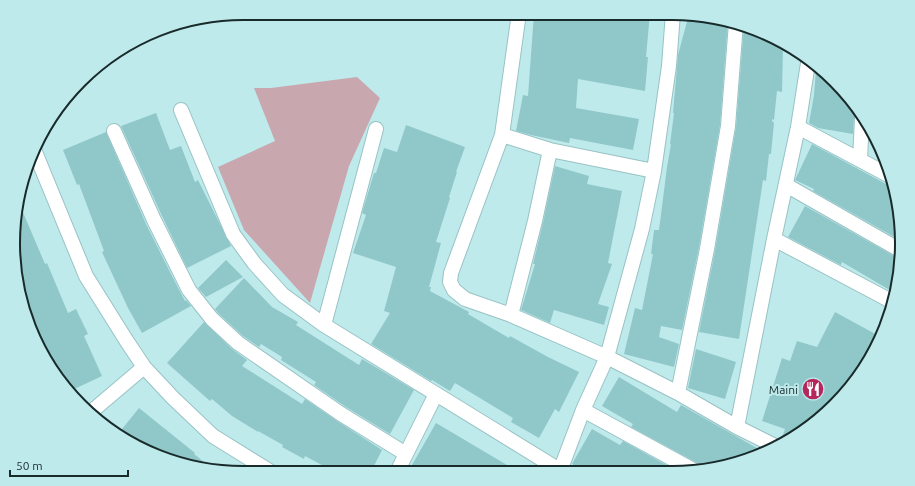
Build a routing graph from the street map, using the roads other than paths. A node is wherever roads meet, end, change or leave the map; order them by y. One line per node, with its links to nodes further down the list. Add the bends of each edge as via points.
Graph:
1 (518, 20): 10 (street)
2 (673, 20): 14 (street, via 669,66)
3 (735, 30): 24 (street, via 728,126)
4 (807, 66): 7 (street)
5 (181, 110): 21 (street, via 233,234 254,263 284,295)
6 (862, 126): 13 (street)
7 (798, 127): 13 (street); 16 (street)
8 (376, 129): 21 (street)
9 (114, 131): 30 (street, via 188,290 212,319 238,342 341,414)
10 (502, 135): 11 (street); 20 (street, via 451,273 450,282 454,290 465,299)
11 (550, 150): 14 (street); 20 (street)
12 (37, 157): 23 (street, via 86,276)
13 (860, 160): 15 (street)
14 (654, 171): 22 (street, via 642,229)
15 (883, 172)
16 (786, 185): 17 (street); 18 (street)
17 (774, 239): 19 (street); 28 (street)
18 (895, 247)
19 (888, 298)
20 (511, 315): 22 (street)
21 (324, 325): 25 (street)
22 (607, 357): 24 (street); 27 (street)
23 (144, 367): 26 (street); 31 (street, via 213,436)
24 (678, 393): 28 (street)
25 (436, 394): 30 (street); 33 (street)
26 (94, 409)
27 (583, 410): 34 (street); 35 (street)
28 (737, 427): 29 (street)
29 (770, 443)
30 (406, 454): 32 (street)
31 (261, 466)
32 (400, 466)
33 (553, 466)
34 (563, 466)
35 (686, 466)

